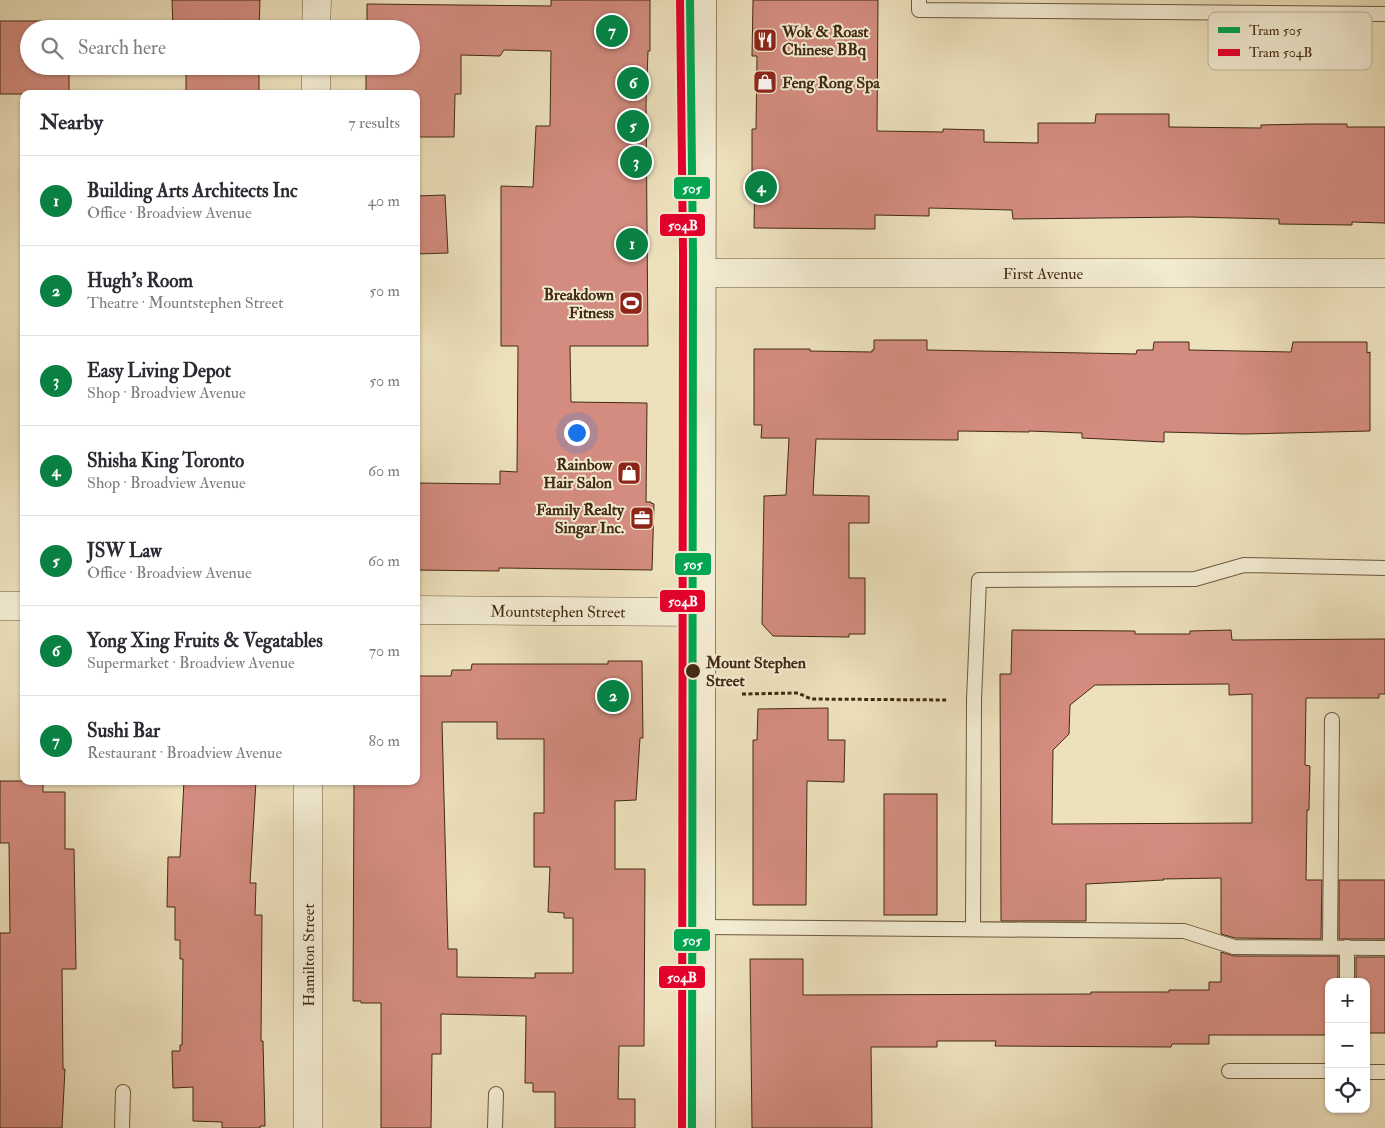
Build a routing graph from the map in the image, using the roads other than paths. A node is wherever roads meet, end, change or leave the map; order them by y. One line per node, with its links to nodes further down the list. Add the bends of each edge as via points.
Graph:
1 (317, 0): 7 (street)
2 (702, 0): 10 (street)
3 (919, 0): 4 (lane, via 919,10)
4 (1208, 12)
5 (1372, 14): 6 (lane)
6 (1385, 14)
7 (316, 20)
8 (316, 75): 9 (street)
9 (316, 90)
10 (701, 273): 11 (street, First Avenue); 16 (street)
11 (1385, 273)
12 (1385, 568): 20 (lane, via 1244,565 1195,579 979,580 974,700)
13 (0, 606): 14 (street)
14 (20, 606)
15 (420, 610): 16 (street, Mountstephen Street)
16 (700, 612): 19 (street)
17 (1332, 720): 21 (lane)
18 (308, 785): 32 (street, Hamilton Street)
19 (701, 927): 20 (lane); 34 (street)
20 (973, 929): 21 (lane, via 1184,931 1234,947)
21 (1330, 947): 22 (lane)
22 (1347, 947): 23 (lane); 24 (lane)
23 (1385, 948)
24 (1347, 978)
25 (1229, 1071): 26 (lane)
26 (1325, 1072)
27 (1370, 1072): 28 (lane)
28 (1385, 1072)
29 (122, 1092): 31 (lane)
30 (496, 1094): 33 (lane)
31 (122, 1128)
32 (308, 1128)
33 (495, 1128)
34 (701, 1128)

